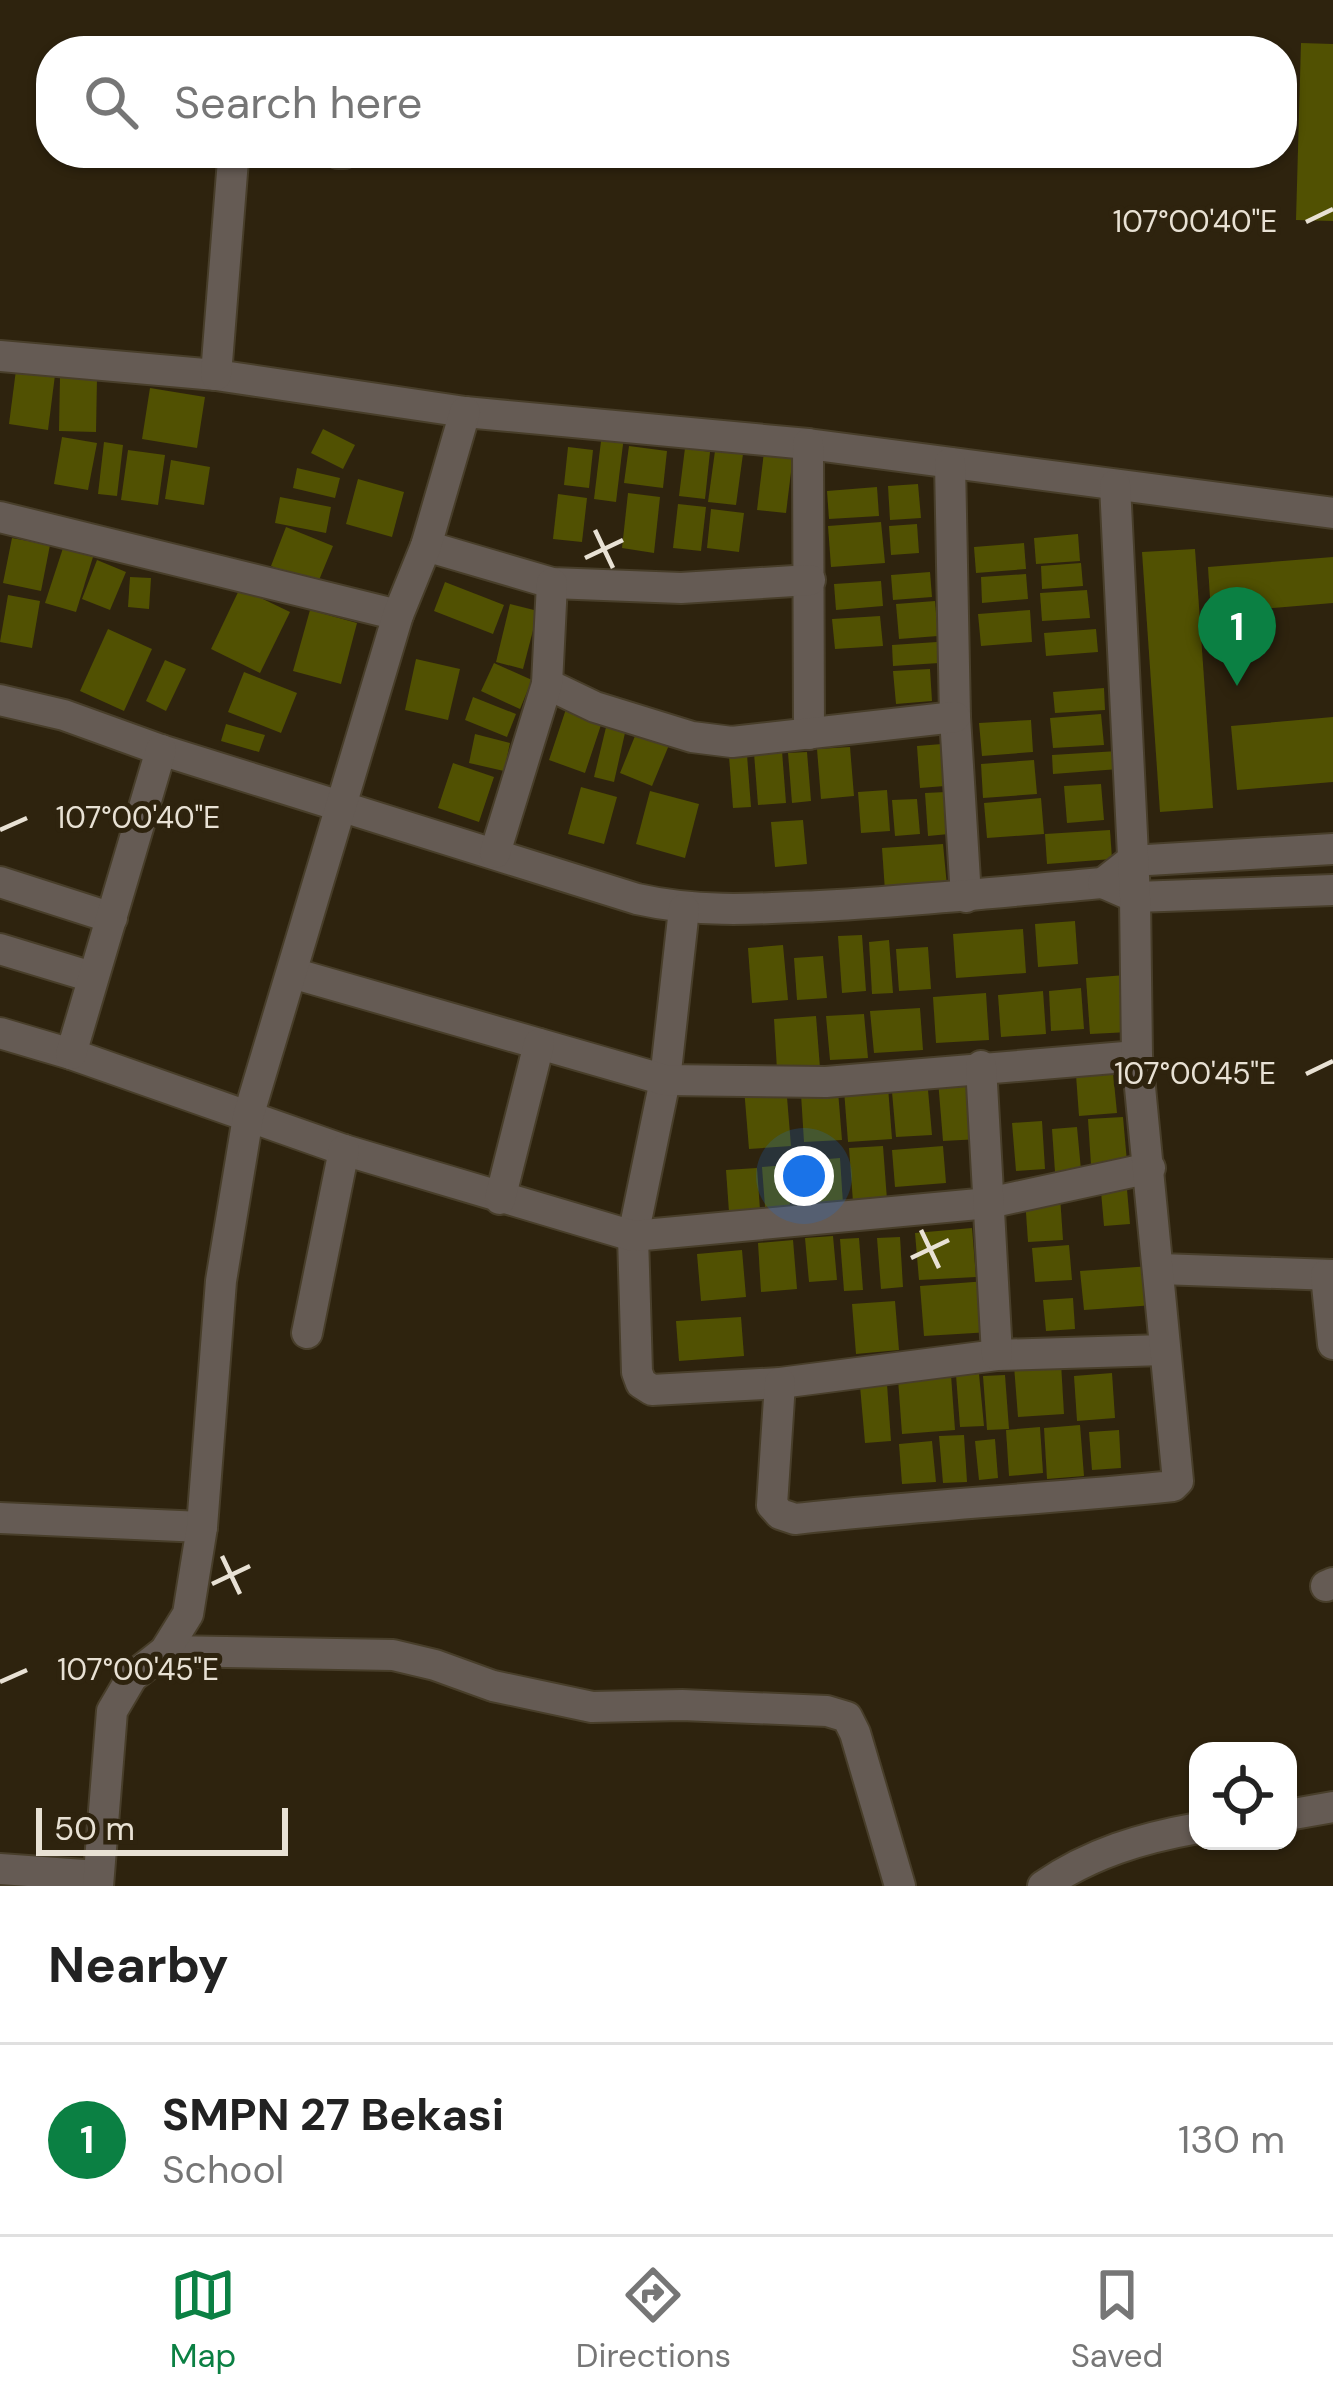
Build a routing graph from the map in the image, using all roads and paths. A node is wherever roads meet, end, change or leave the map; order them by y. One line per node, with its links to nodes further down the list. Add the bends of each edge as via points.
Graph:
1 (232, 168): 3 (street)
2 (0, 356): 3 (street)
3 (216, 375): 4 (street)
4 (465, 412): 5 (street); 10 (street)
5 (808, 444): 6 (street); 11 (street)
6 (950, 464): 7 (street); 16 (street)
7 (1115, 485): 8 (street); 22 (street)
8 (1333, 513)
9 (0, 517): 13 (street)
10 (426, 546): 12 (street); 13 (street)
11 (810, 580): 12 (street); 17 (street)
12 (552, 584): 14 (street)
13 (398, 615): 19 (street)
14 (548, 684): 17 (street, via 692,737 732,742); 21 (street)
15 (0, 700): 18 (street)
16 (955, 717): 17 (street); 26 (street)
17 (809, 734)
18 (161, 750): 19 (street); 29 (street)
19 (340, 805): 21 (street); 31 (street)
20 (1333, 848): 22 (street)
21 (495, 853): 28 (street)
22 (1131, 861): 24 (street); 27 (street)
23 (0, 881): 29 (street)
24 (1103, 883): 26 (street); 27 (street)
25 (1333, 890): 27 (street)
26 (966, 897): 28 (street)
27 (1135, 897): 36 (street)
28 (685, 909): 38 (street)
29 (112, 919): 32 (street)
30 (0, 949): 32 (street)
31 (292, 973): 34 (street); 39 (street)
32 (92, 977): 35 (street)
33 (0, 1033): 35 (street)
34 (539, 1044): 38 (street); 42 (street)
35 (71, 1054): 39 (street)
36 (1136, 1056): 37 (street); 41 (street)
37 (981, 1066): 38 (street, via 826,1082); 43 (street)
38 (665, 1080): 44 (street)
39 (248, 1117): 40 (street); 53 (street, via 221,1281)
40 (344, 1150): 42 (street); 47 (street)
41 (1150, 1168): 43 (street); 45 (street)
42 (500, 1199): 44 (street)
43 (989, 1203): 44 (street); 50 (street)
44 (633, 1236): 51 (street, via 641,1383 652,1390)
45 (1160, 1269): 46 (street); 49 (street)
46 (1329, 1275): 48 (street)
47 (307, 1333)
48 (1333, 1344)
49 (1164, 1350): 50 (street); 51 (street, via 1178,1481 1040,1500 780,1514 772,1505)
50 (997, 1355): 51 (street)
51 (780, 1383)
52 (0, 1518): 53 (street)
53 (202, 1527): 54 (street, via 188,1614)
54 (165, 1651): 59 (street, via 132,1677 112,1712); 60 (street, via 393,1655 592,1707 847,1717)
55 (1333, 1807): 56 (street)
56 (1297, 1813)
57 (1189, 1830): 61 (street, via 1131,1842)
58 (0, 1869): 59 (street)
59 (98, 1881)
60 (900, 1886)
61 (1043, 1886)

